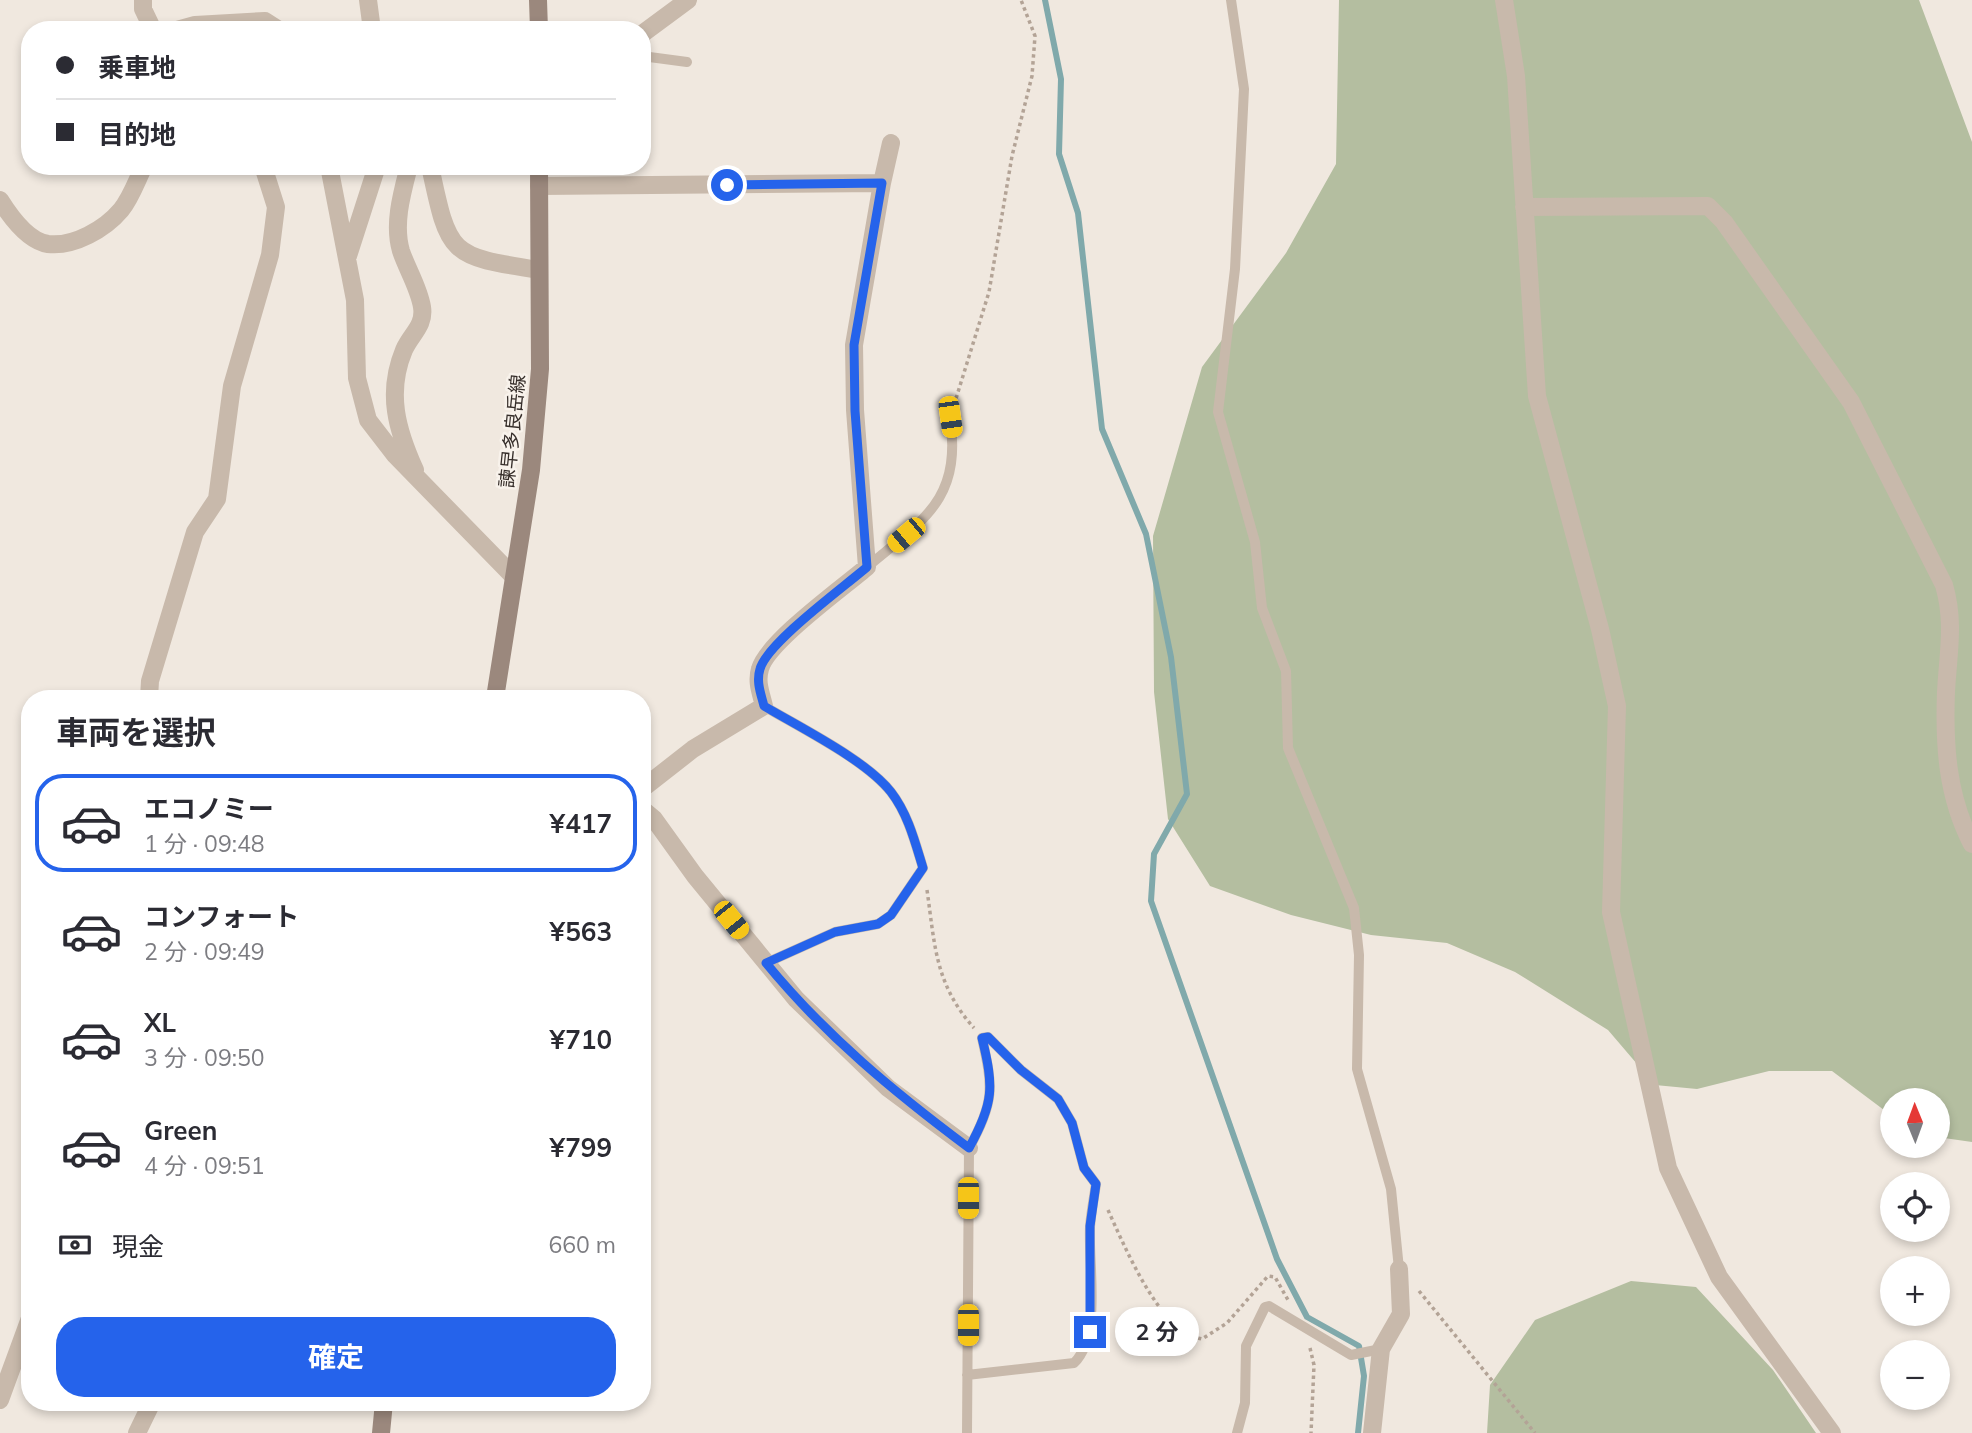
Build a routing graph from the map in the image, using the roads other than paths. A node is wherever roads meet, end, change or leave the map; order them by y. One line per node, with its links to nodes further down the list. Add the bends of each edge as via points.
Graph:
1 (143, 0): 7 (street)
2 (368, 0): 8 (street)
3 (538, 0): 9 (main road)
4 (688, 0): 10 (street)
5 (1231, 0): 39 (lane, via 1244,89 1235,269 1218,412 1255,542 1262,608 1286,671 1288,748 1354,908 1359,956 1357,1069 1391,1189)
6 (1504, 0): 24 (street, via 1516,76)
7 (149, 21)
8 (371, 21)
9 (539, 21)
10 (651, 27)
11 (651, 57): 12 (lane)
12 (687, 62)
13 (891, 143): 21 (street)
14 (139, 175): 23 (street, via 122,208 106,225 78,240 47,244 27,233)
15 (266, 175): 31 (street, via 276,207 270,255 232,386 217,499 195,532)
16 (331, 175): 25 (street)
17 (374, 175): 25 (street)
18 (408, 175): 28 (street, via 398,234 422,306 422,322 404,350 395,422)
19 (432, 175): 26 (street, via 441,220 456,248 481,261)
20 (539, 175): 22 (main road, 諫早多良岳線)
21 (882, 183): 22 (street); 29 (street, via 854,345)
22 (539, 186): 26 (main road, 諫早多良岳線)
23 (0, 200)
24 (1524, 207): 36 (street, via 1708,206 1815,350 1851,402 1944,586 1952,614 1946,694 1948,774 1959,819); 51 (street, via 1537,396 1617,706 1611,912 1668,1168 1719,1276)
25 (347, 258): 28 (street, via 355,300 356,378 368,420)
26 (540, 270): 30 (main road, 諫早多良岳線, via 539,382)
27 (950, 417): 29 (lane, via 953,455 944,492 925,518)
28 (422, 484): 30 (street)
29 (867, 567): 33 (street, via 778,643 760,666 758,682)
30 (514, 577): 32 (main road, 諫早多良岳線)
31 (149, 690)
32 (496, 690)
33 (764, 706): 34 (street, via 693,749); 37 (lane, via 835,748 891,792 912,830 923,868 891,915 878,924 835,932)
34 (651, 782)
35 (651, 817): 37 (street)
36 (1972, 844)
37 (766, 963): 38 (street, via 796,999 888,1088)
38 (969, 1148): 42 (lane); 42 (lane, via 991,1097 982,1038 988,1037 1058,1099 1072,1123 1084,1168 1096,1184 1090,1226 1090,1332 1083,1354 1074,1363)
39 (1399, 1269): 41 (street, via 1401,1314)
40 (21, 1343): 43 (street)
41 (1377, 1350): 49 (lane, via 1351,1355 1265,1307 1245,1346 1245,1403); 50 (street)
42 (967, 1375): 48 (lane)
43 (0, 1400)
44 (148, 1411): 46 (street)
45 (383, 1411): 47 (main road)
46 (137, 1433)
47 (381, 1433)
48 (967, 1433)
49 (1237, 1433)
50 (1372, 1433)
51 (1832, 1433)

